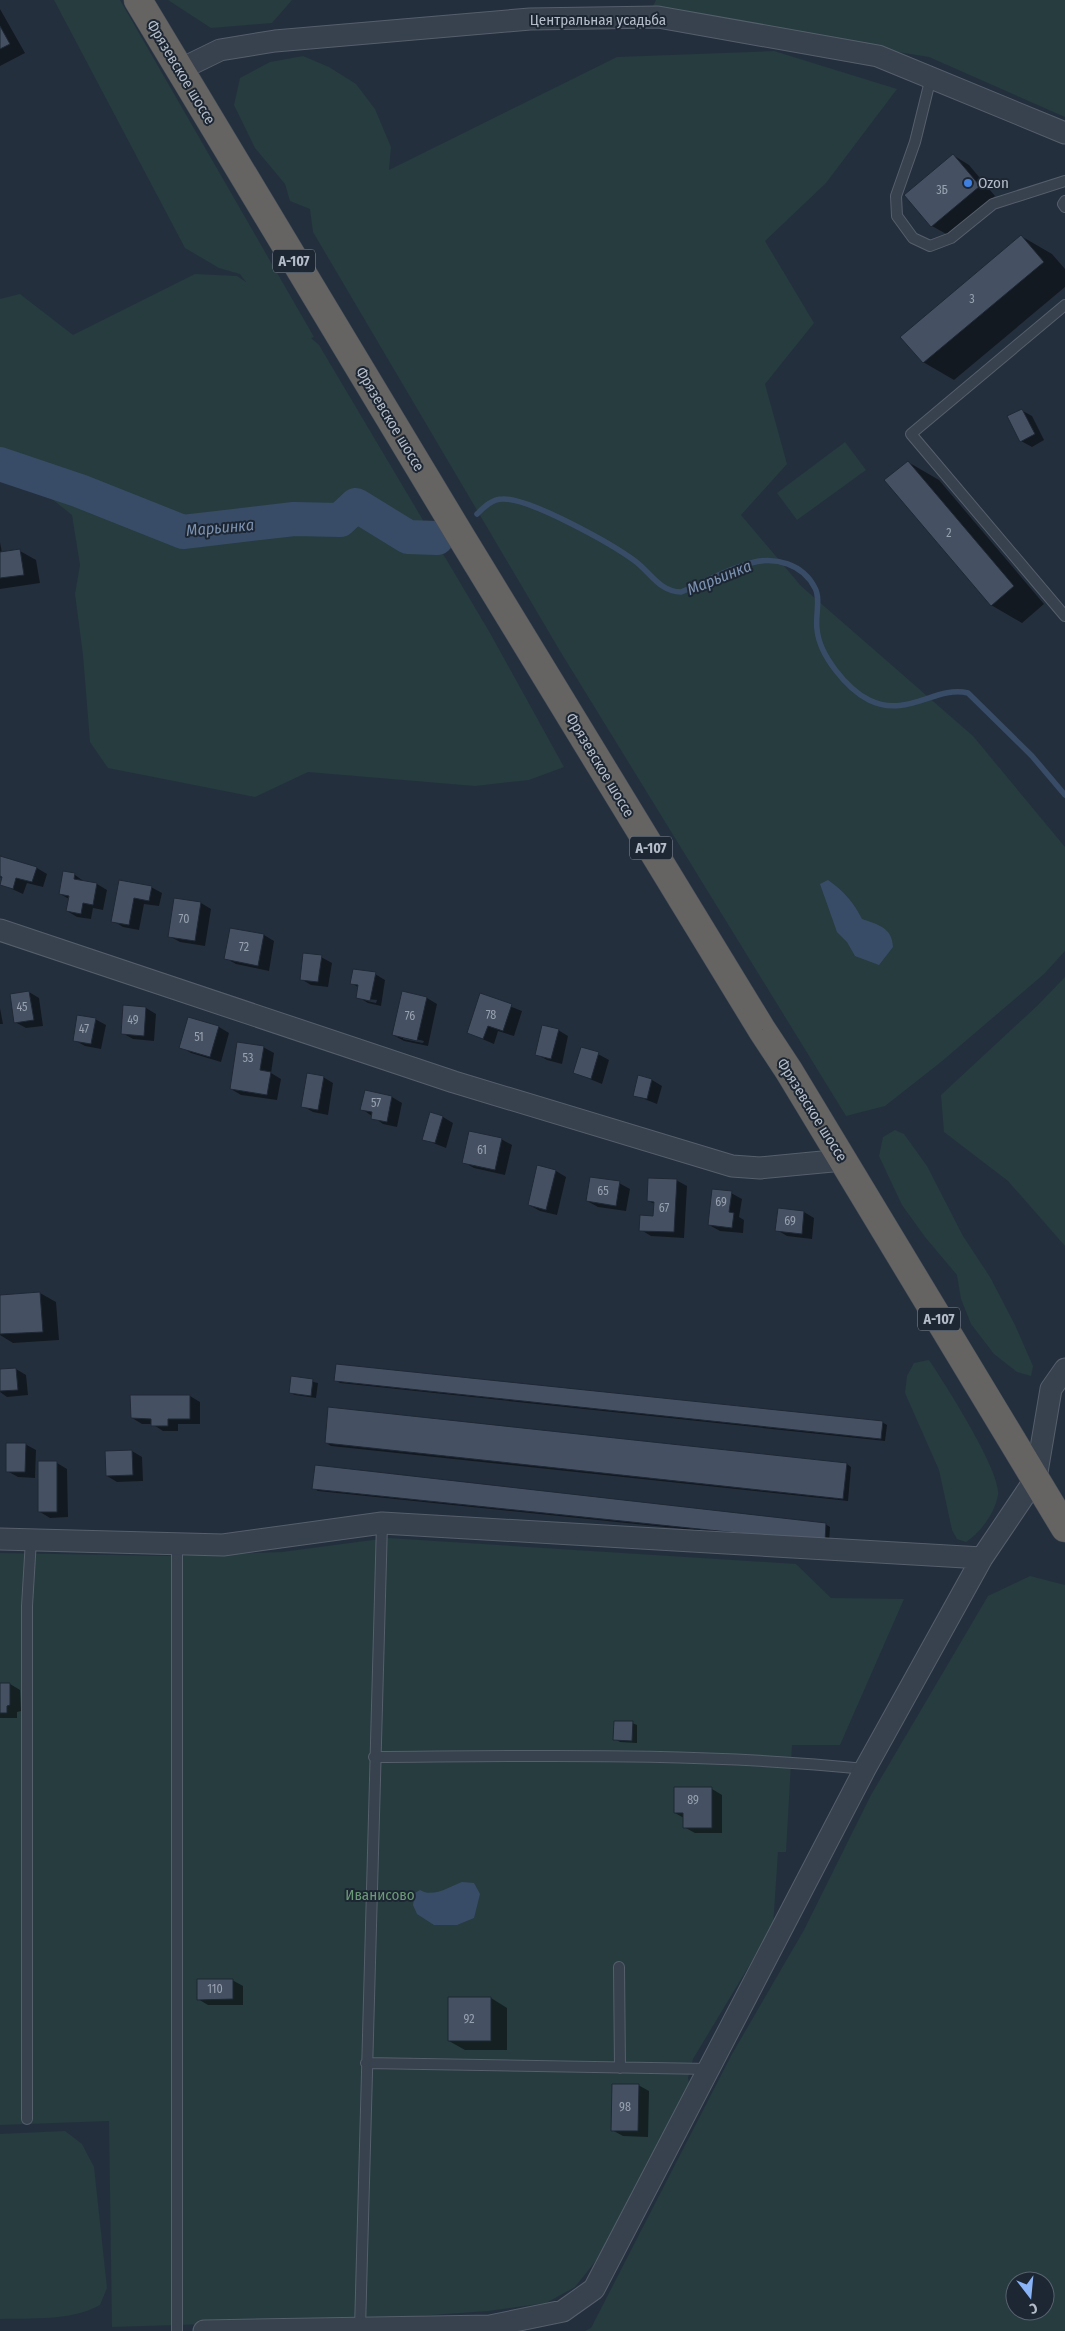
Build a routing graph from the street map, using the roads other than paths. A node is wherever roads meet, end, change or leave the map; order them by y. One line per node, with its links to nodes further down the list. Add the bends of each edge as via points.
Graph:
1 (138, 0): 2 (highway, Фрязевское шоссе / А-107)
2 (179, 70): 3 (street, Центральная усадьба, via 220,50 275,41 530,19 658,16 878,56); 11 (highway, Фрязевское шоссе / А-107)
3 (931, 77): 4 (street, Центральная усадьба); 5 (lane, via 915,142 896,196 897,216 913,238 930,246 951,238 994,204)
4 (1065, 133)
5 (1065, 181)
6 (1065, 201): 7 (lane)
7 (1065, 207)
8 (1065, 305): 9 (lane, via 912,434)
9 (1065, 616)
10 (0, 930): 11 (street, via 454,1082 732,1166 760,1168)
11 (843, 1160): 13 (highway, Фрязевское шоссе / А-107)
12 (1065, 1369): 13 (street, via 1051,1389)
13 (1036, 1478): 15 (highway, Фрязевское шоссе / А-107); 18 (street)
14 (382, 1523): 17 (street, via 223,1545); 18 (street); 19 (lane)
15 (1065, 1528)
16 (10, 1536): 17 (street); 25 (lane, via 28,1606)
17 (177, 1545): 28 (lane)
18 (982, 1558): 20 (street)
19 (374, 1757): 20 (lane, via 645,1755); 22 (lane)
20 (865, 1769): 24 (street)
21 (619, 1966): 23 (lane)
22 (366, 2063): 23 (lane); 26 (lane)
23 (620, 2068): 24 (lane)
24 (709, 2069): 27 (street, via 594,2289 563,2311)
25 (27, 2119)
26 (360, 2329): 27 (street); 29 (street)
27 (466, 2329)
28 (177, 2331)
29 (204, 2331)

